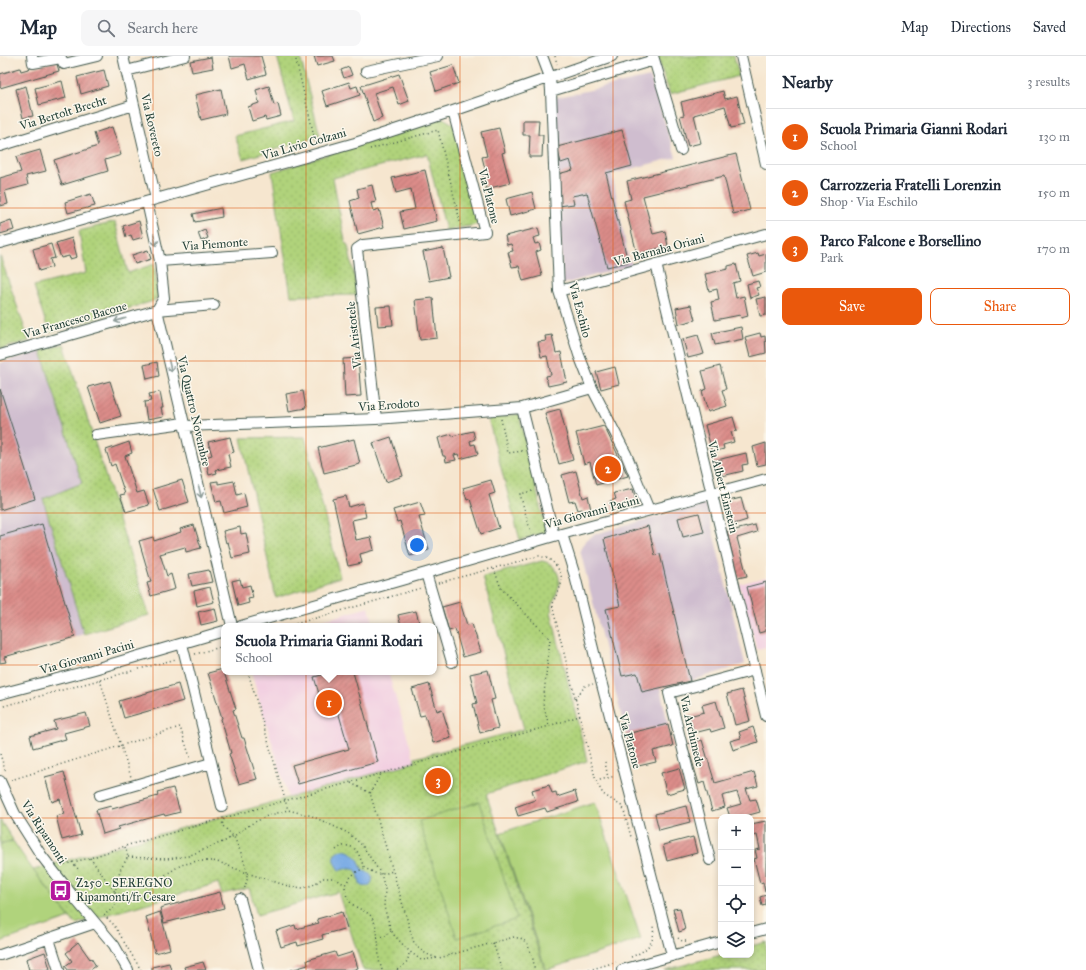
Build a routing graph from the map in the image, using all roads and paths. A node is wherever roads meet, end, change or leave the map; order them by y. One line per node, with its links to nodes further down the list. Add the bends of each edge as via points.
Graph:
1 (32, 56): 2 (street, via 33,63 61,58 64,64)
2 (98, 56)
3 (123, 56): 11 (street, Via Rovereto)
4 (185, 56): 11 (street)
5 (438, 56): 12 (street)
6 (542, 56): 13 (street, Via Eschilo)
7 (612, 56): 10 (street, Via Livio Colzani)
8 (741, 56): 20 (street)
9 (653, 58): 14 (street); 19 (street)
10 (581, 67): 13 (street, Via Livio Colzani); 14 (street)
11 (126, 70): 16 (street, Via Rovereto)
12 (366, 71)
13 (550, 77): 15 (street, Via Eschilo); 17 (street, Via Livio Colzani)
14 (585, 80): 15 (street)
15 (551, 91): 28 (street, Via Eschilo)
16 (134, 105): 18 (street, Via Bertolt Brecht); 21 (street, Via Rovereto)
17 (453, 111): 21 (street, Via Livio Colzani, via 355,143); 24 (street, Via Platone, via 485,232 364,244)
18 (0, 146)
19 (681, 150)
20 (766, 164)
21 (152, 200): 23 (street, Via Livio Colzani); 26 (street, one-way to 26)
22 (766, 234): 27 (street, Via Barnaba Oriani)
23 (0, 243)
24 (357, 249): 35 (street, Via Aristotele)
25 (272, 253): 26 (street, Via Piemonte)
26 (160, 262): 30 (street, via 164,298)
27 (656, 264): 28 (street, Via Barnaba Oriani); 41 (street, Via Albert Einstein)
28 (559, 291): 32 (street, Via Eschilo)
29 (214, 304): 30 (street, Via Francesco Bacone)
30 (157, 310): 31 (street, Via Francesco Bacone, one-way to 31); 36 (street, Via Quattro Novembre, one-way to 36)
31 (0, 355)
32 (592, 388): 33 (street, Via Erodoto); 42 (street, Via Eschilo, via 626,454)
33 (522, 408): 34 (street, Via Erodoto); 43 (street, Via Platone)
34 (499, 410): 35 (street, Via Erodoto); 38 (path, via 508,453 523,451)
35 (376, 419): 36 (street, Via Erodoto)
36 (184, 424): 37 (street, Via Erodoto); 48 (street, Via Quattro Novembre, one-way to 48)
37 (96, 435)
38 (524, 457)
39 (766, 479): 41 (street, Via Giovanni Pacini)
40 (531, 484): 44 (path, via 532,491 520,494)
41 (712, 493): 42 (street, Via Giovanni Pacini); 56 (street, Via Albert Einstein)
42 (649, 510): 43 (street, Via Giovanni Pacini)
43 (558, 535): 44 (street, Via Giovanni Pacini); 59 (street, Via Platone, via 575,576)
44 (533, 542): 46 (street, Via Giovanni Pacini)
45 (494, 568): 47 (path); 61 (path, via 539,556 548,558 559,569 561,585 552,605); 65 (path, via 501,588 550,639 543,703)
46 (426, 573): 47 (street); 49 (street, Via Giovanni Pacini)
47 (430, 586): 50 (path); 55 (street)
48 (231, 623)
49 (251, 623)
50 (299, 623)
51 (221, 632): 52 (street, Via Giovanni Pacini)
52 (182, 644): 54 (street); 60 (street, Via Giovanni Pacini)
53 (221, 647): 54 (path)
54 (185, 657): 58 (path); 69 (street)
55 (452, 662)
56 (755, 670): 64 (street, Via Albert Einstein); 90 (street, Via Archimede, via 669,693)
57 (249, 675): 80 (path)
58 (100, 680): 62 (path); 66 (path)
59 (601, 682): 61 (path, via 585,686); 72 (street, Via Platone)
60 (0, 694)
61 (574, 699): 63 (path)
62 (0, 707)
63 (579, 716): 65 (path); 75 (path)
64 (766, 716)
65 (549, 726): 71 (path)
66 (121, 744): 70 (path, via 180,726); 74 (path); 77 (path)
67 (0, 754): 74 (path)
68 (605, 762): 73 (path)
69 (211, 763): 70 (street); 81 (street)
70 (194, 768): 77 (street)
71 (380, 774): 76 (path); 78 (path)
72 (625, 774): 73 (path); 112 (street, Via Platone)
73 (608, 778): 75 (path)
74 (5, 779): 102 (street, Via Ripamonti, via 15,814 41,855)
75 (596, 781): 85 (path, via 603,794 623,807)
76 (351, 782): 78 (path); 80 (path)
77 (134, 785): 79 (street)
78 (370, 793): 95 (path)
79 (100, 795)
80 (284, 801): 82 (path); 83 (path)
81 (222, 806): 83 (path)
82 (288, 810): 84 (path, via 251,824); 97 (path, via 312,816 348,833 362,845)
83 (224, 819): 84 (path, via 222,825); 86 (path)
84 (234, 837): 88 (path, via 188,856 158,859); 96 (path)
85 (631, 837)
86 (125, 846): 88 (path); 89 (path)
87 (336, 850): 93 (path, via 344,846 352,847 359,854)
88 (128, 856): 99 (path, via 120,870)
89 (90, 858): 91 (path); 99 (path)
90 (710, 860)
91 (72, 862): 92 (path); 94 (path)
92 (60, 865)
93 (365, 869): 97 (path); 98 (path, via 351,876)
94 (79, 870)
95 (394, 871): 97 (path); 114 (path, via 414,943 419,950)
96 (247, 873): 98 (path, via 303,888 323,878 336,878); 99 (path, via 213,861 197,861 180,865 154,882 138,897 127,897); 100 (path, via 248,880)
97 (381, 874): 104 (path, via 385,889 384,907)
98 (344, 885): 106 (path, via 349,901 370,916)
99 (115, 892): 118 (path, via 118,902 104,915 114,925)
100 (240, 899): 119 (street)
101 (654, 921): 113 (path, via 653,937 647,948)
102 (95, 923): 107 (street); 117 (street, Via Ripamonti, via 114,946)
103 (766, 929): 105 (street)
104 (391, 930): 106 (path, via 386,936); 110 (path)
105 (754, 932)
106 (377, 937): 120 (path)
107 (49, 939): 111 (street); 116 (street)
108 (494, 943): 114 (path); 122 (path); 123 (path, via 514,937 521,938 526,942 532,956)
109 (718, 943): 112 (street)
110 (409, 951): 114 (path, via 421,960); 121 (path, via 405,965)
111 (0, 955)
112 (672, 955): 115 (street)
113 (630, 957)
114 (439, 958)
115 (620, 966): 124 (path)
116 (59, 970)
117 (128, 970)
118 (141, 970)
119 (259, 970)
120 (382, 970)
121 (398, 970)
122 (502, 970)
123 (534, 970)
124 (589, 970)

